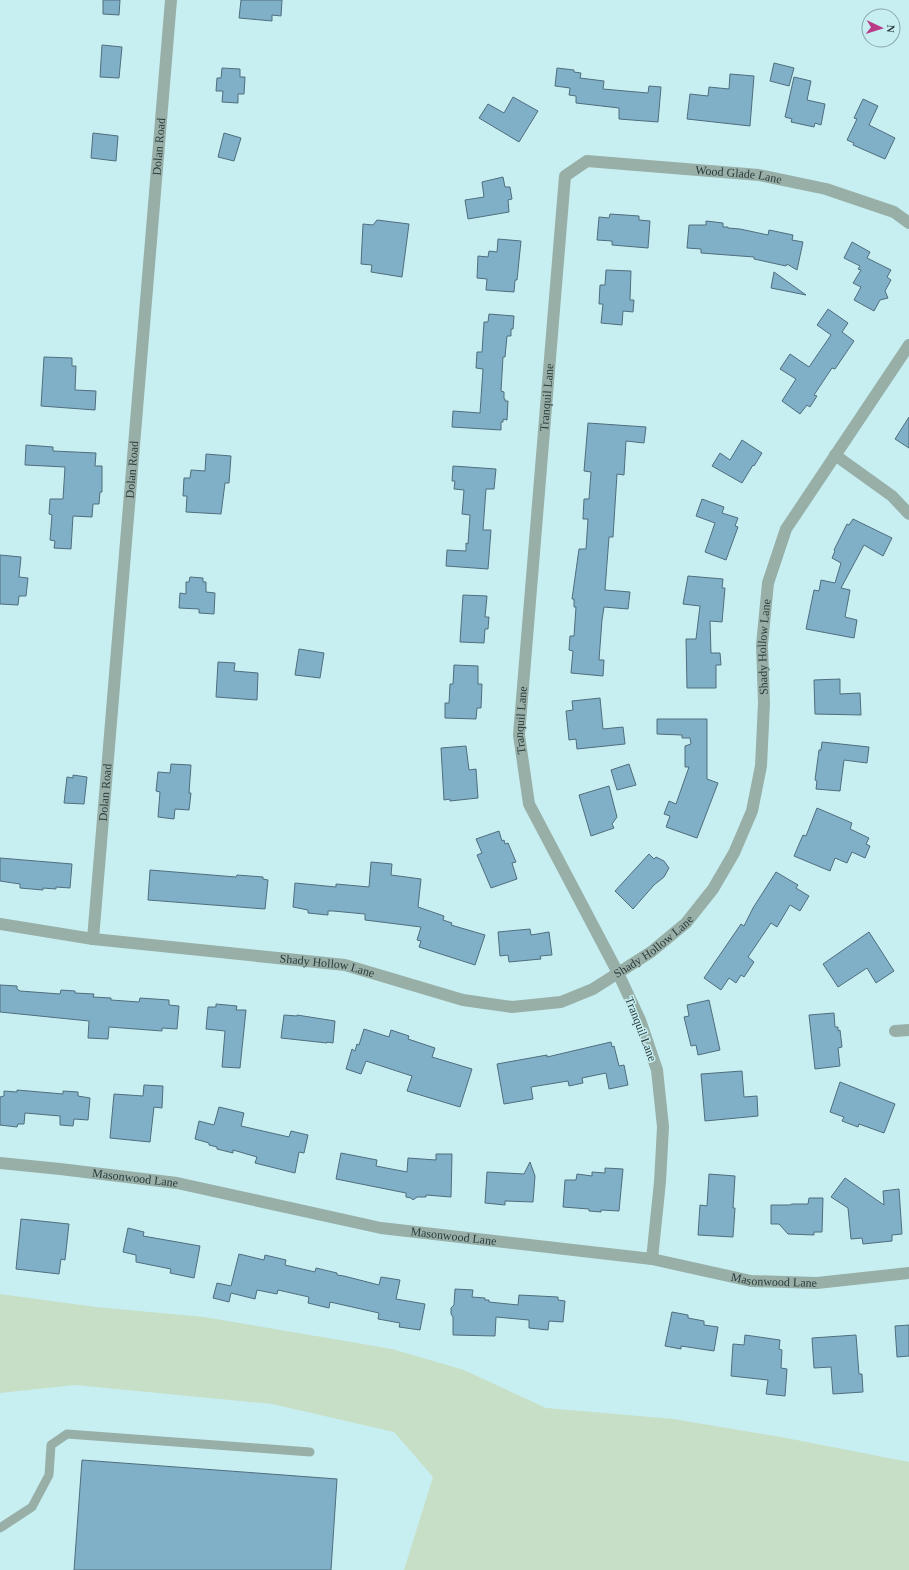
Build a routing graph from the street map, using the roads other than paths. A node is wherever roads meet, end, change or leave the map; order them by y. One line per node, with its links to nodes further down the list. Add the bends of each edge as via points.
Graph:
1 (171, 0): 8 (street, Dolan Road)
2 (565, 176): 3 (street, Wood Glade Lane, via 587,161 759,175 826,189 894,212); 9 (street, Tranquil Lane, via 519,735 530,804)
3 (909, 222)
4 (909, 345): 5 (street, Shady Hollow Lane)
5 (835, 455): 6 (street, via 892,496); 9 (street, Shady Hollow Lane, via 786,529 768,583 762,645 762,766 752,811 734,853 712,889 686,923 651,952)
6 (909, 514)
7 (0, 924): 8 (street, Shady Hollow Lane)
8 (93, 939): 9 (street, Shady Hollow Lane, via 345,965 463,1000 512,1007 562,1002 593,989)
9 (618, 973): 13 (street, Tranquil Lane, via 640,1020 657,1070 663,1127)
10 (909, 1030): 11 (street)
11 (895, 1032)
12 (0, 1163): 13 (street, Masonwood Lane, via 177,1183 381,1228)
13 (652, 1259): 14 (street, Masonwood Lane, via 751,1281 817,1283)
14 (909, 1273)
15 (310, 1452): 16 (lane, via 67,1434 51,1445 48,1475 32,1507)
16 (0, 1528)

